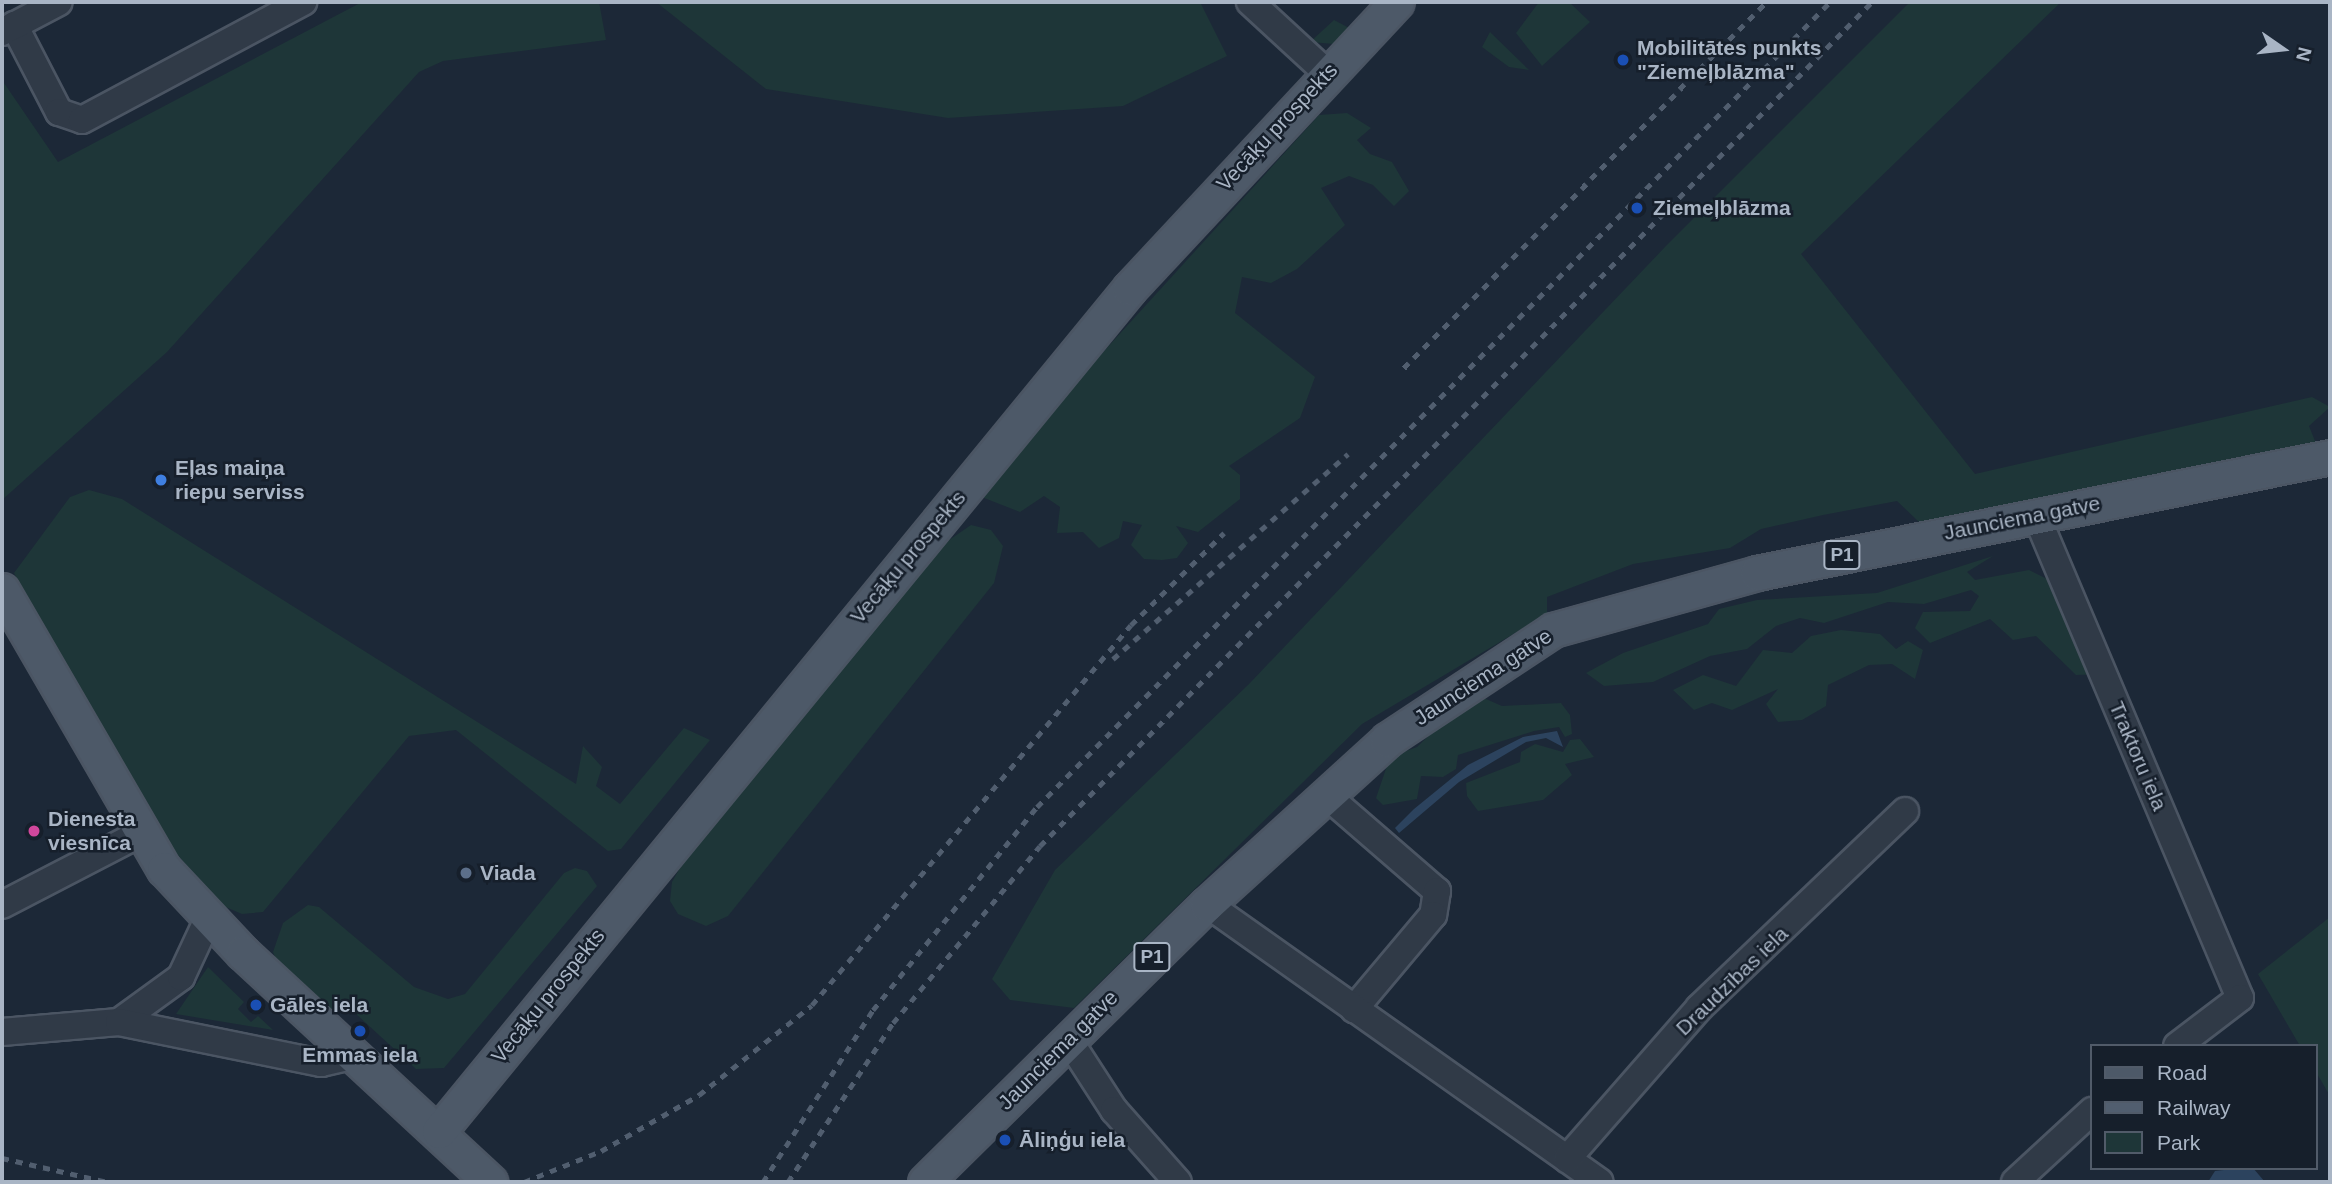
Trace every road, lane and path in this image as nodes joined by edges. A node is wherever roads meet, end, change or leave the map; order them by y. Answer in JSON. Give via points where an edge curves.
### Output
{"nodes":[{"id":1,"x":59,"y":2,"type":"edge"},
{"id":2,"x":303,"y":2,"type":"edge"},
{"id":3,"x":1251,"y":2,"type":"edge"},
{"id":4,"x":1397,"y":2,"type":"edge"},
{"id":5,"x":8,"y":29,"type":"edge"},
{"id":6,"x":1327,"y":73,"type":"junction"},
{"id":7,"x":2330,"y":457,"type":"edge"},
{"id":8,"x":2036,"y":515,"type":"junction"},
{"id":9,"x":2,"y":590,"type":"edge"},
{"id":10,"x":1326,"y":795,"type":"junction"},
{"id":11,"x":1905,"y":810,"type":"dead end"},
{"id":12,"x":141,"y":833,"type":"junction"},
{"id":13,"x":1207,"y":904,"type":"junction"},
{"id":14,"x":2,"y":905,"type":"edge"},
{"id":15,"x":208,"y":919,"type":"junction"},
{"id":16,"x":1354,"y":1009,"type":"junction"},
{"id":17,"x":119,"y":1022,"type":"junction"},
{"id":18,"x":2,"y":1032,"type":"edge"},
{"id":19,"x":1068,"y":1039,"type":"junction"},
{"id":20,"x":2180,"y":1044,"type":"edge"},
{"id":21,"x":351,"y":1056,"type":"junction"},
{"id":22,"x":2090,"y":1113,"type":"edge"},
{"id":23,"x":439,"y":1131,"type":"junction"},
{"id":24,"x":1567,"y":1159,"type":"junction"},
{"id":25,"x":490,"y":1182,"type":"edge"},
{"id":26,"x":925,"y":1182,"type":"edge"},
{"id":27,"x":1178,"y":1182,"type":"edge"},
{"id":28,"x":1599,"y":1182,"type":"edge"},
{"id":29,"x":2015,"y":1182,"type":"edge"}],
"edges":[{"from":1,"to":5,"type":"street"},
{"from":2,"to":5,"type":"street","via":[[82,120],[59,112]]},
{"from":3,"to":6,"type":"street"},
{"from":4,"to":6,"type":"main road","name":"Vecāķu prospekts"},
{"from":6,"to":23,"type":"main road","name":"Vecāķu prospekts","via":[[1130,288]]},
{"from":7,"to":8,"type":"main road","name":"Jaunciema gatve","number":"P1"},
{"from":8,"to":10,"type":"main road","name":"Jaunciema gatve","number":"P1","via":[[1757,573],[1553,630],[1387,740]]},
{"from":8,"to":20,"type":"street","name":"Traktoru iela","via":[[2240,998]]},
{"from":9,"to":12,"type":"main road"},
{"from":10,"to":13,"type":"main road","name":"Jaunciema gatve","number":"P1"},
{"from":10,"to":16,"type":"street","via":[[1437,891],[1433,915]]},
{"from":11,"to":24,"type":"street","name":"Draudzības iela","via":[[1699,1008]]},
{"from":12,"to":14,"type":"street"},
{"from":12,"to":15,"type":"main road"},
{"from":13,"to":16,"type":"street"},
{"from":13,"to":19,"type":"main road","name":"Jaunciema gatve","number":"P1"},
{"from":15,"to":17,"type":"street","via":[[181,977]]},
{"from":15,"to":21,"type":"main road"},
{"from":16,"to":24,"type":"street"},
{"from":17,"to":18,"type":"street"},
{"from":17,"to":21,"type":"street","via":[[321,1063]]},
{"from":19,"to":26,"type":"main road","name":"Jaunciema gatve","number":"P1"},
{"from":19,"to":27,"type":"street","via":[[1115,1110]]},
{"from":21,"to":23,"type":"main road"},
{"from":22,"to":29,"type":"street"},
{"from":23,"to":25,"type":"main road"},
{"from":24,"to":28,"type":"street"}]}
